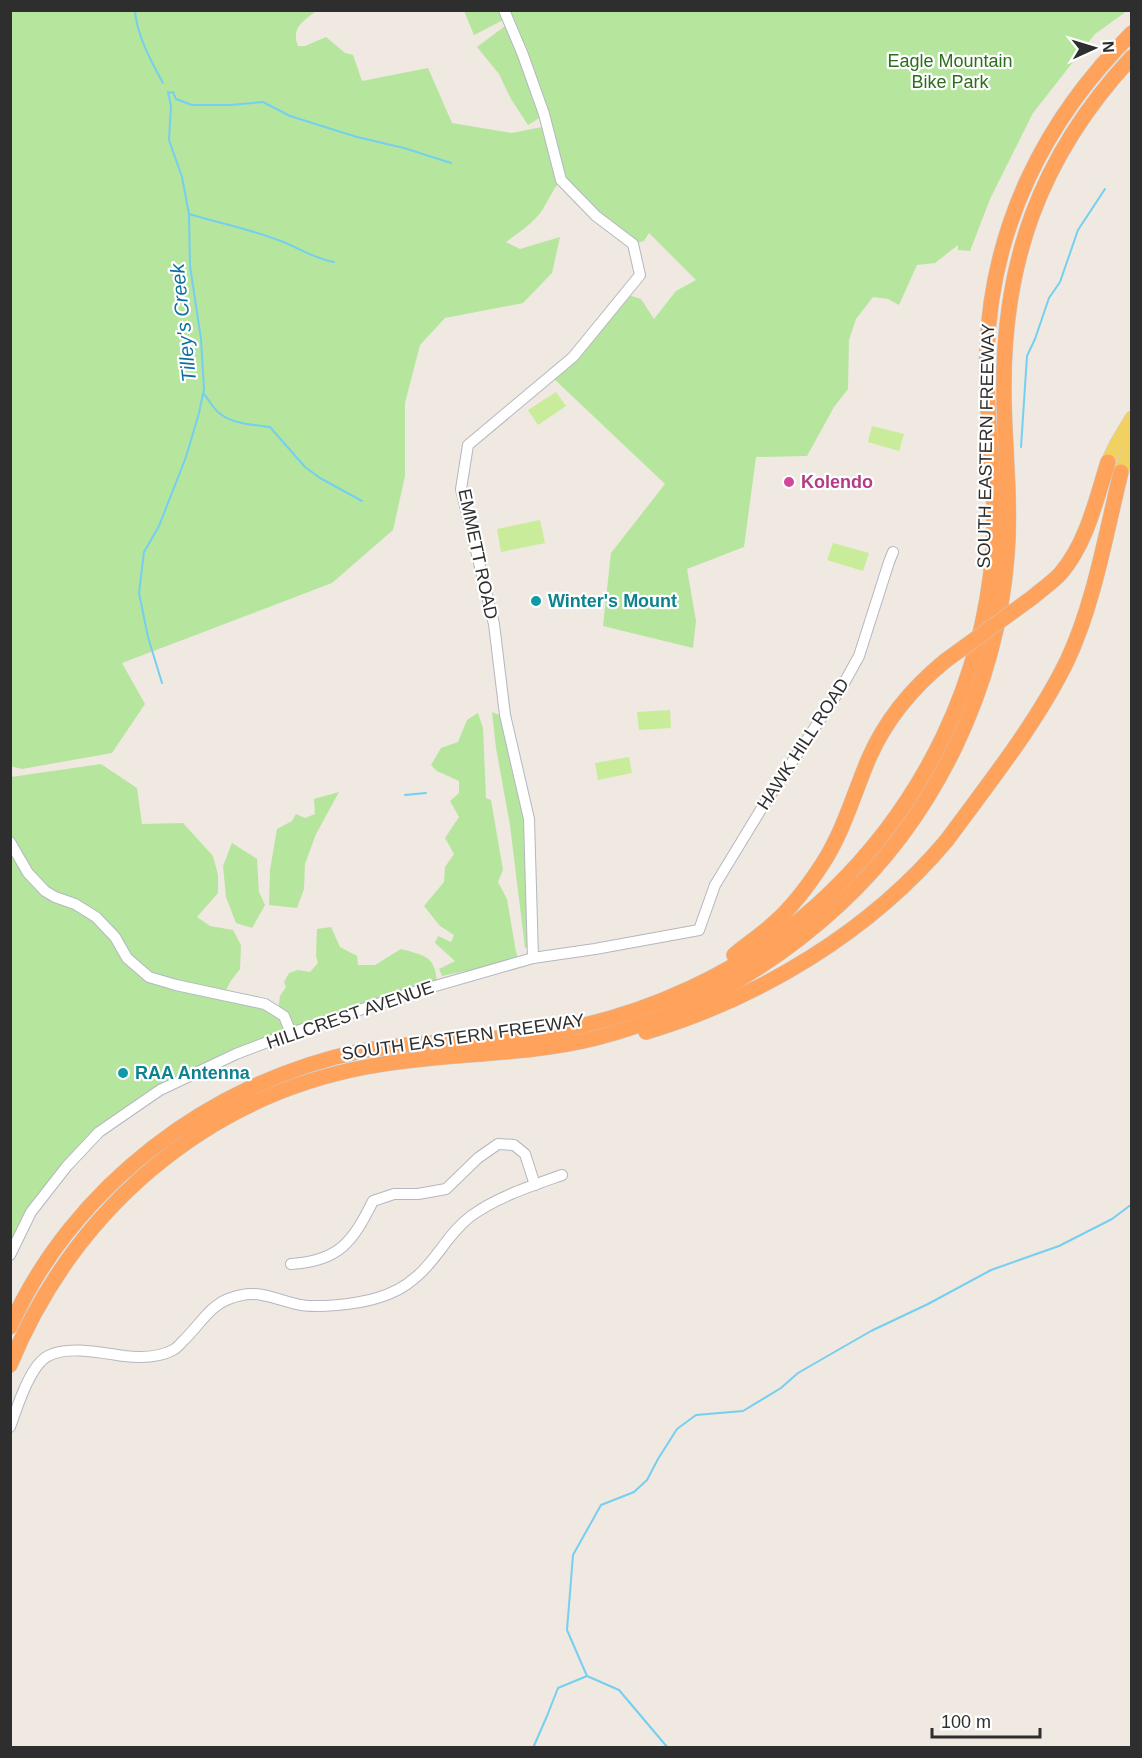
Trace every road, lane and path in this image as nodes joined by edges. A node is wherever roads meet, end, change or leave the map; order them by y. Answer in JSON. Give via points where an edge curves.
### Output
{"nodes":[{"id":1,"x":504,"y":10,"type":"edge"},
{"id":2,"x":1131,"y":33,"type":"edge"},
{"id":3,"x":1131,"y":57,"type":"edge"},
{"id":4,"x":1131,"y":418,"type":"edge"},
{"id":5,"x":1131,"y":443,"type":"edge"},
{"id":6,"x":1108,"y":462,"type":"joint"},
{"id":7,"x":1120,"y":472,"type":"joint"},
{"id":8,"x":893,"y":552,"type":"dead end"},
{"id":9,"x":10,"y":842,"type":"edge"},
{"id":10,"x":699,"y":930,"type":"joint"},
{"id":11,"x":533,"y":957,"type":"junction"},
{"id":12,"x":632,"y":1012,"type":"junction"},
{"id":13,"x":291,"y":1033,"type":"junction"},
{"id":14,"x":403,"y":1061,"type":"junction"},
{"id":15,"x":562,"y":1175,"type":"dead end"},
{"id":16,"x":535,"y":1185,"type":"junction"},
{"id":17,"x":10,"y":1255,"type":"edge"},
{"id":18,"x":291,"y":1264,"type":"dead end"},
{"id":19,"x":10,"y":1327,"type":"edge"},
{"id":20,"x":10,"y":1365,"type":"edge"},
{"id":21,"x":10,"y":1427,"type":"edge"}],
"edges":[{"from":1,"to":11,"type":"street","name":"EMMETT ROAD","via":[[544,114],[561,180],[596,216],[633,244],[640,275],[573,357],[468,445],[461,489],[494,624],[505,715],[529,819]]},
{"from":2,"to":12,"type":"highway","name":"SOUTH EASTERN FREEWAY","via":[[1091,77],[1052,132],[1018,201],[1003,248],[987,351],[995,519],[989,585],[970,670],[942,741],[898,814],[829,894],[737,964]]},
{"from":3,"to":14,"type":"highway","name":"SOUTH EASTERN FREEWAY","via":[[1065,144],[1031,214],[1005,327],[1009,519],[995,634],[958,741],[941,775],[898,839],[866,878],[798,940],[703,999],[633,1027],[557,1046]]},
{"from":4,"to":6,"type":"main road"},
{"from":5,"to":7,"type":"main road"},
{"from":6,"to":12,"type":"highway","bridge":true,"via":[[1083,537],[1060,573],[945,661],[897,709],[870,757],[843,828],[810,883],[775,922],[732,957]]},
{"from":7,"to":14,"type":"highway","via":[[1095,580],[1077,636],[1052,689],[948,840],[894,896],[783,973],[666,1026],[549,1055]]},
{"from":8,"to":10,"type":"street","name":"HAWK HILL ROAD","via":[[859,656],[715,885]]},
{"from":9,"to":13,"type":"street","via":[[28,873],[45,891],[96,917],[115,937],[127,958],[149,977],[265,1004],[284,1016]]},
{"from":10,"to":11,"type":"street","name":"HILLCREST AVENUE"},
{"from":11,"to":13,"type":"street","name":"HILLCREST AVENUE"},
{"from":12,"to":19,"type":"highway","name":"SOUTH EASTERN FREEWAY","via":[[551,1032],[362,1051],[290,1072],[218,1105],[154,1147],[97,1198],[63,1239]]},
{"from":13,"to":17,"type":"street","name":"HILLCREST AVENUE","via":[[160,1090],[99,1132],[31,1212]]},
{"from":14,"to":20,"type":"highway","name":"SOUTH EASTERN FREEWAY","via":[[326,1077],[254,1103],[154,1166],[125,1192],[73,1251],[33,1316]]},
{"from":15,"to":16,"type":"street"},
{"from":16,"to":18,"type":"street","via":[[525,1154],[514,1145],[498,1144],[446,1189],[394,1194],[373,1201],[347,1245],[323,1258]]},
{"from":16,"to":21,"type":"street","via":[[472,1215],[418,1276],[375,1299],[326,1306],[298,1305],[244,1294],[209,1310],[174,1350],[153,1357],[69,1351],[47,1356],[34,1371]]}]}
